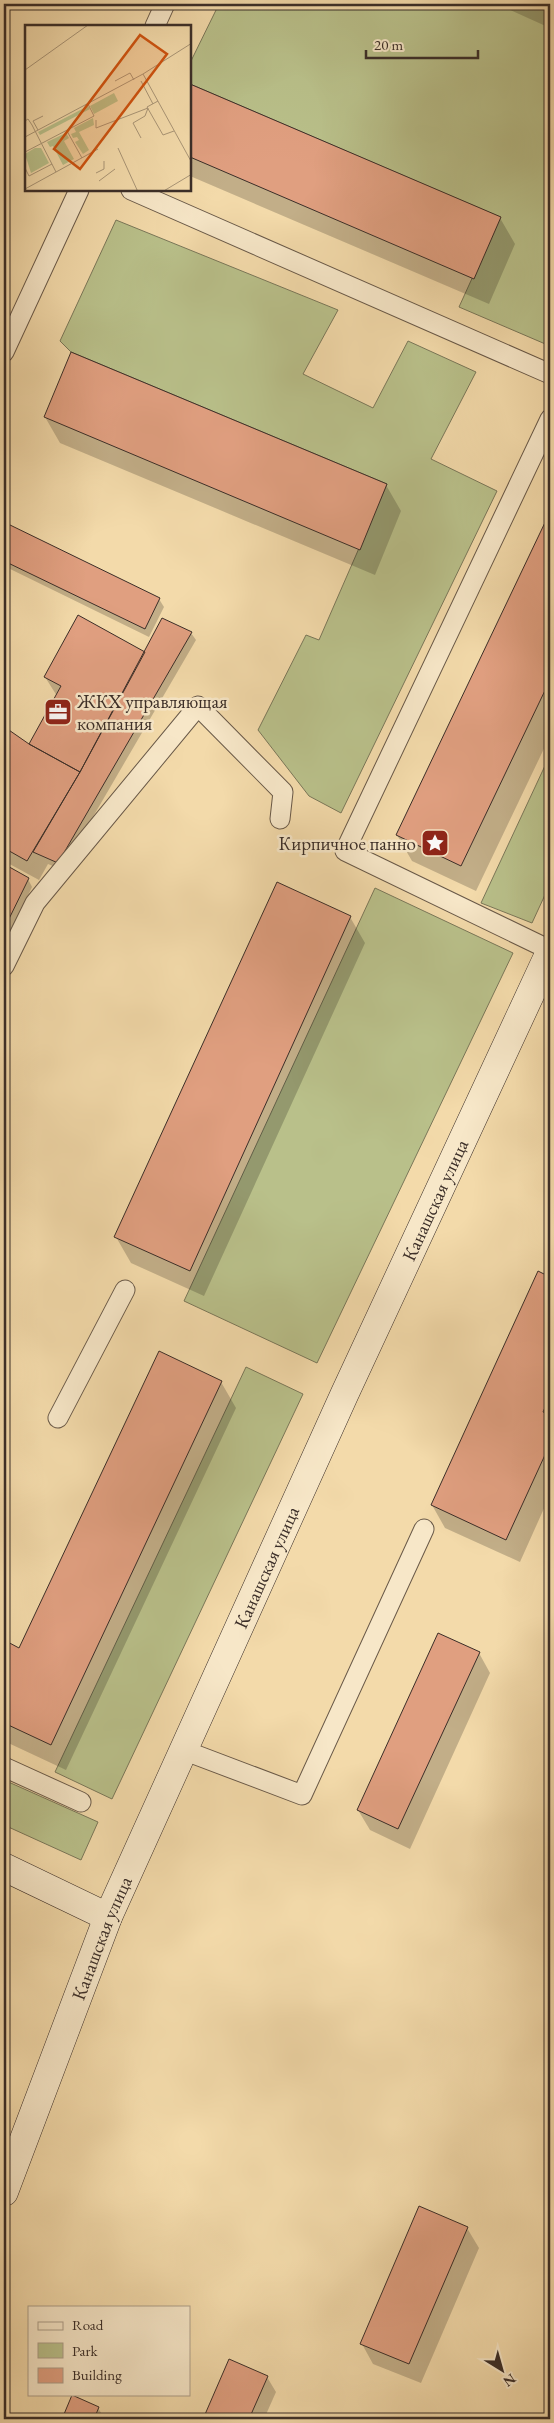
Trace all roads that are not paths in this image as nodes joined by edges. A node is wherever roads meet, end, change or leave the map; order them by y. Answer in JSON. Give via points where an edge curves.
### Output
{"nodes":[{"id":1,"x":165,"y":4,"type":"edge"},
{"id":2,"x":155,"y":25,"type":"edge"},
{"id":3,"x":79,"y":191,"type":"edge"},
{"id":4,"x":134,"y":191,"type":"edge"},
{"id":5,"x":4,"y":352,"type":"edge"},
{"id":6,"x":550,"y":374,"type":"edge"},
{"id":7,"x":550,"y":419,"type":"edge"},
{"id":8,"x":280,"y":819,"type":"dead end"},
{"id":9,"x":550,"y":951,"type":"edge"},
{"id":10,"x":4,"y":966,"type":"edge"},
{"id":11,"x":125,"y":1290,"type":"dead end"},
{"id":12,"x":58,"y":1418,"type":"dead end"},
{"id":13,"x":424,"y":1529,"type":"dead end"},
{"id":14,"x":183,"y":1750,"type":"junction"},
{"id":15,"x":4,"y":1767,"type":"edge"},
{"id":16,"x":81,"y":1802,"type":"dead end"},
{"id":17,"x":4,"y":1867,"type":"edge"},
{"id":18,"x":108,"y":1917,"type":"junction"},
{"id":19,"x":4,"y":2192,"type":"edge"}],
"edges":[{"from":1,"to":2,"type":"lane"},
{"from":3,"to":5,"type":"lane"},
{"from":4,"to":6,"type":"lane"},
{"from":7,"to":9,"type":"lane","via":[[345,851]]},
{"from":8,"to":10,"type":"lane","via":[[282,792],[198,706],[35,903]]},
{"from":9,"to":14,"type":"street","name":"Канашская улица"},
{"from":11,"to":12,"type":"lane"},
{"from":13,"to":14,"type":"lane","via":[[302,1795]]},
{"from":14,"to":18,"type":"street","name":"Канашская улица"},
{"from":15,"to":16,"type":"lane"},
{"from":17,"to":18,"type":"street"},
{"from":18,"to":19,"type":"street","name":"Канашская улица"}]}
